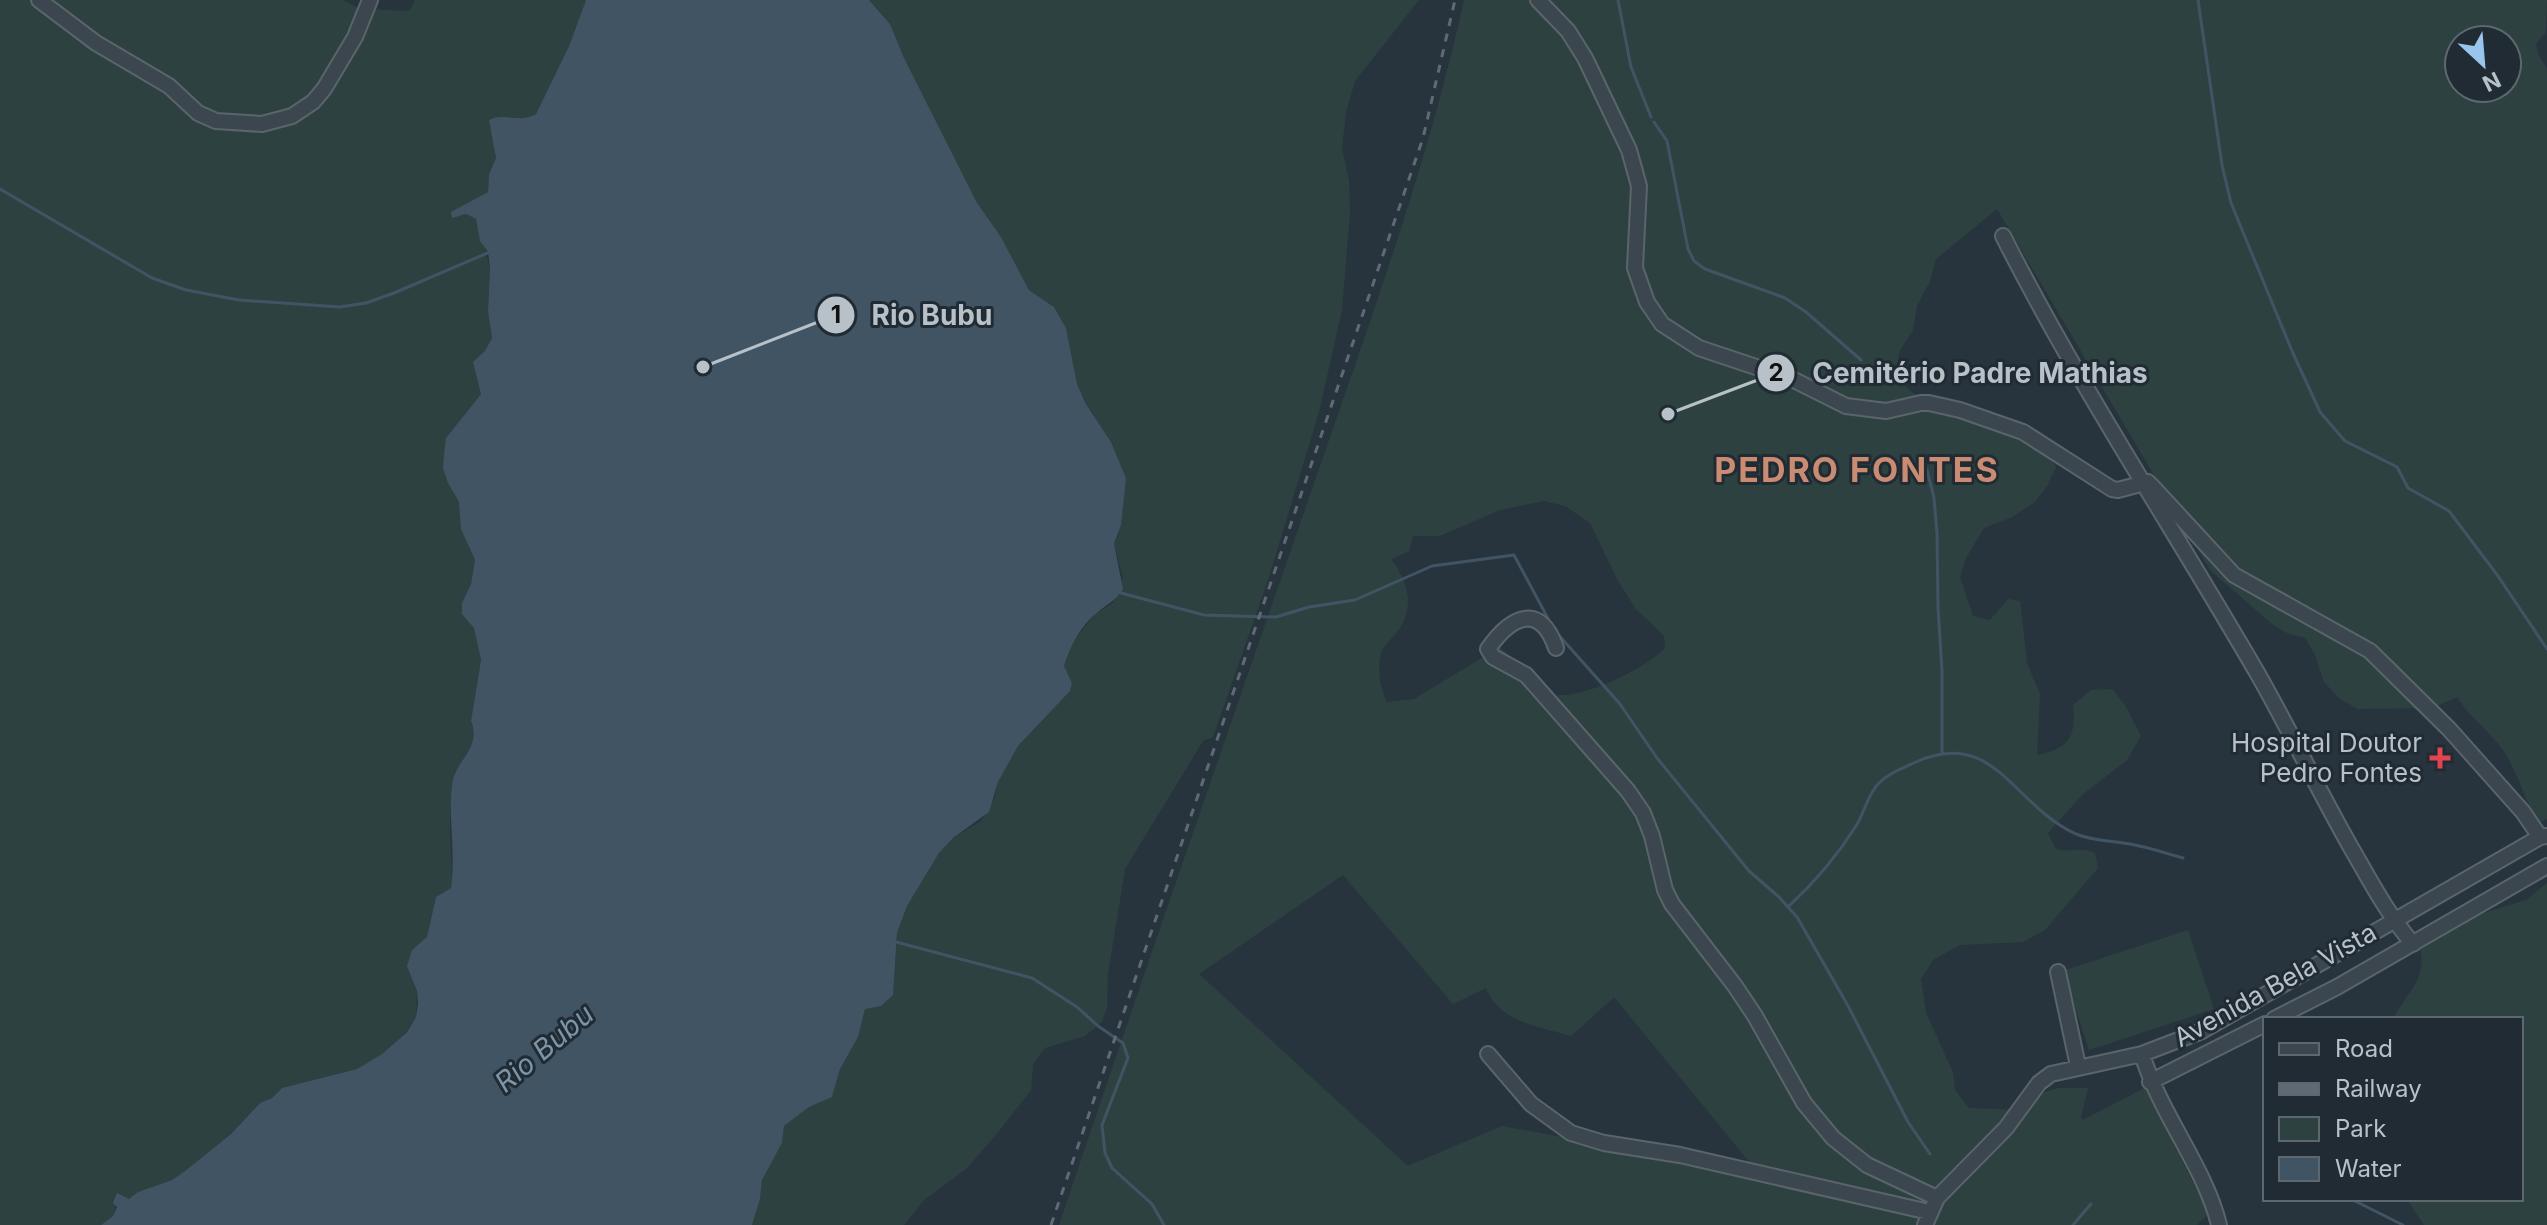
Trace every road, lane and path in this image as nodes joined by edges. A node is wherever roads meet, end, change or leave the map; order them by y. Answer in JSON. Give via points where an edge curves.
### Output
{"nodes":[{"id":1,"x":39,"y":0,"type":"edge"},
{"id":2,"x":370,"y":0,"type":"edge"},
{"id":3,"x":1538,"y":0,"type":"edge"},
{"id":4,"x":2003,"y":236,"type":"dead end"},
{"id":5,"x":2145,"y":483,"type":"junction"},
{"id":6,"x":1556,"y":648,"type":"dead end"},
{"id":7,"x":2544,"y":837,"type":"edge"},
{"id":8,"x":2547,"y":866,"type":"edge"},
{"id":9,"x":2393,"y":920,"type":"junction"},
{"id":10,"x":2413,"y":944,"type":"junction"},
{"id":11,"x":2058,"y":972,"type":"dead end"},
{"id":12,"x":2278,"y":1017,"type":"edge"},
{"id":13,"x":2263,"y":1025,"type":"edge"},
{"id":14,"x":1488,"y":1054,"type":"dead end"},
{"id":15,"x":2142,"y":1054,"type":"junction"},
{"id":16,"x":2078,"y":1066,"type":"junction"},
{"id":17,"x":2150,"y":1082,"type":"junction"},
{"id":18,"x":1937,"y":1198,"type":"junction"},
{"id":19,"x":1927,"y":1218,"type":"edge"},
{"id":20,"x":2219,"y":1225,"type":"edge"}],
"edges":[{"from":1,"to":2,"type":"street","via":[[210,120],[262,124],[292,116],[313,102],[355,37]]},
{"from":3,"to":5,"type":"street","via":[[1585,58],[1629,150],[1639,186],[1635,268],[1662,324],[1699,348],[1792,379],[1846,406],[1886,411],[1921,403],[1960,410],[2023,432],[2112,489]]},
{"from":4,"to":5,"type":"street","via":[[2036,302]]},
{"from":5,"to":7,"type":"street","via":[[2234,575],[2370,651],[2449,729]]},
{"from":5,"to":9,"type":"street"},
{"from":6,"to":18,"type":"street","via":[[1547,627],[1532,618],[1507,628],[1488,649],[1526,675],[1628,791],[1652,836],[1672,904],[1755,1016],[1804,1103],[1857,1159]]},
{"from":7,"to":9,"type":"street","name":"Avenida Bela Vista"},
{"from":8,"to":10,"type":"street","name":"Avenida Bela Vista"},
{"from":9,"to":10,"type":"street"},
{"from":9,"to":15,"type":"street","name":"Avenida Bela Vista","via":[[2222,1021]]},
{"from":10,"to":12,"type":"street","name":"Avenida Bela Vista"},
{"from":11,"to":16,"type":"street"},
{"from":13,"to":17,"type":"street","name":"Avenida Bela Vista"},
{"from":14,"to":19,"type":"street","via":[[1531,1104],[1571,1133]]},
{"from":15,"to":16,"type":"street","name":"Avenida Bela Vista"},
{"from":15,"to":17,"type":"street"},
{"from":16,"to":18,"type":"street","name":"Avenida Bela Vista","via":[[2045,1078],[2006,1128]]},
{"from":17,"to":20,"type":"street"},
{"from":18,"to":19,"type":"street","name":"Avenida Bela Vista"}]}
